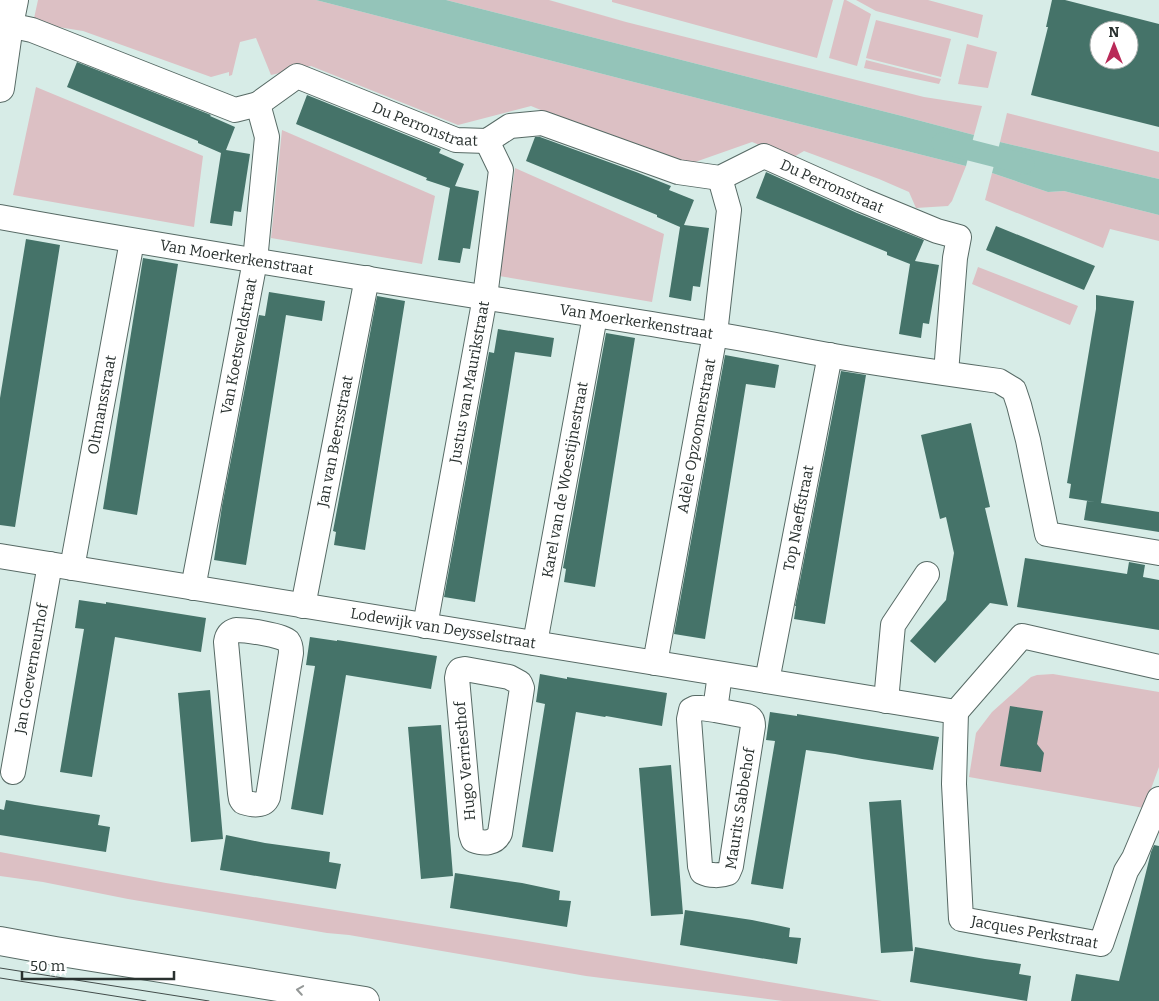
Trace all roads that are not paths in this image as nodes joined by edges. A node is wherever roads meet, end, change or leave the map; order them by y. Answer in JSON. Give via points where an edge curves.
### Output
{"nodes":[{"id":1,"x":11,"y":12,"type":"edge"},
{"id":2,"x":0,"y":81,"type":"edge"},
{"id":3,"x":258,"y":104,"type":"junction"},
{"id":4,"x":487,"y":140,"type":"junction"},
{"id":5,"x":720,"y":178,"type":"junction"},
{"id":6,"x":0,"y":217,"type":"edge"},
{"id":7,"x":132,"y":241,"type":"junction"},
{"id":8,"x":255,"y":261,"type":"junction"},
{"id":9,"x":367,"y":278,"type":"junction"},
{"id":10,"x":485,"y":297,"type":"junction"},
{"id":11,"x":594,"y":316,"type":"junction"},
{"id":12,"x":715,"y":334,"type":"junction"},
{"id":13,"x":830,"y":355,"type":"junction"},
{"id":14,"x":946,"y":373,"type":"junction"},
{"id":15,"x":1159,"y":553,"type":"edge"},
{"id":16,"x":0,"y":556,"type":"edge"},
{"id":17,"x":61,"y":566,"type":"junction"},
{"id":18,"x":927,"y":574,"type":"dead end"},
{"id":19,"x":193,"y":588,"type":"junction"},
{"id":20,"x":257,"y":598,"type":"junction"},
{"id":21,"x":304,"y":606,"type":"junction"},
{"id":22,"x":425,"y":626,"type":"junction"},
{"id":23,"x":253,"y":632,"type":"junction"},
{"id":24,"x":491,"y":636,"type":"junction"},
{"id":25,"x":535,"y":643,"type":"junction"},
{"id":26,"x":655,"y":663,"type":"junction"},
{"id":27,"x":1159,"y":666,"type":"edge"},
{"id":28,"x":486,"y":673,"type":"junction"},
{"id":29,"x":720,"y":674,"type":"junction"},
{"id":30,"x":767,"y":682,"type":"junction"},
{"id":31,"x":886,"y":701,"type":"junction"},
{"id":32,"x":715,"y":710,"type":"junction"},
{"id":33,"x":956,"y":712,"type":"junction"},
{"id":34,"x":14,"y":772,"type":"dead end"},
{"id":35,"x":1159,"y":799,"type":"edge"},
{"id":36,"x":0,"y":940,"type":"edge"},
{"id":37,"x":365,"y":1001,"type":"edge"}],
"edges":[{"from":1,"to":2,"type":"street"},
{"from":1,"to":3,"type":"street","name":"Du Perronstraat","via":[[32,30],[235,110]]},
{"from":3,"to":4,"type":"street","name":"Du Perronstraat","via":[[297,76],[456,140]]},
{"from":3,"to":8,"type":"street","name":"Van Koetsveldstraat","via":[[267,137]]},
{"from":4,"to":5,"type":"street","name":"Du Perronstraat","via":[[510,126],[542,123],[678,172]]},
{"from":4,"to":10,"type":"street","name":"Justus van Maurikstraat","via":[[501,170]]},
{"from":5,"to":12,"type":"street","name":"Adèle Opzoomerstraat","via":[[729,210]]},
{"from":5,"to":14,"type":"street","name":"Du Perronstraat","via":[[764,156],[937,232],[959,236]]},
{"from":6,"to":7,"type":"street","name":"Van Moerkerkenstraat"},
{"from":7,"to":8,"type":"street","name":"Van Moerkerkenstraat"},
{"from":7,"to":17,"type":"street","name":"Oltmansstraat"},
{"from":8,"to":9,"type":"street","name":"Van Moerkerkenstraat"},
{"from":8,"to":19,"type":"street","name":"Van Koetsveldstraat"},
{"from":9,"to":10,"type":"street","name":"Van Moerkerkenstraat"},
{"from":9,"to":21,"type":"street","name":"Jan van Beersstraat"},
{"from":10,"to":11,"type":"street","name":"Van Moerkerkenstraat"},
{"from":10,"to":22,"type":"street","name":"Justus van Maurikstraat"},
{"from":11,"to":12,"type":"street","name":"Van Moerkerkenstraat"},
{"from":11,"to":25,"type":"street","name":"Karel van de Woestijnestraat"},
{"from":12,"to":13,"type":"street","name":"Van Moerkerkenstraat"},
{"from":12,"to":26,"type":"street","name":"Adèle Opzoomerstraat"},
{"from":13,"to":14,"type":"street","name":"Van Moerkerkenstraat"},
{"from":13,"to":30,"type":"street","name":"Top Naeffstraat"},
{"from":14,"to":15,"type":"street","name":"Van Moerkerkenstraat","via":[[999,381],[1014,390],[1047,534]]},
{"from":16,"to":17,"type":"street","name":"Lodewijk van Deysselstraat"},
{"from":17,"to":19,"type":"street","name":"Lodewijk van Deysselstraat"},
{"from":17,"to":34,"type":"street","name":"Jan Goeverneurhof"},
{"from":18,"to":31,"type":"street","via":[[893,625]]},
{"from":19,"to":20,"type":"street","name":"Lodewijk van Deysselstraat"},
{"from":20,"to":21,"type":"street","name":"Lodewijk van Deysselstraat"},
{"from":20,"to":23,"type":"street"},
{"from":21,"to":22,"type":"street","name":"Lodewijk van Deysselstraat"},
{"from":22,"to":24,"type":"street","name":"Lodewijk van Deysselstraat"},
{"from":23,"to":23,"type":"street","via":[[232,631],[226,642],[240,799],[254,805],[264,803],[268,797],[291,653],[287,640],[280,636]]},
{"from":24,"to":25,"type":"street","name":"Lodewijk van Deysselstraat"},
{"from":24,"to":28,"type":"street"},
{"from":25,"to":26,"type":"street","name":"Lodewijk van Deysselstraat"},
{"from":26,"to":29,"type":"street","name":"Lodewijk van Deysselstraat"},
{"from":27,"to":33,"type":"street","via":[[1022,636]]},
{"from":28,"to":28,"type":"street","name":"Hugo Verriesthof","via":[[516,679],[522,688],[500,833],[497,839],[486,843],[474,840],[471,834],[457,678],[460,670],[465,669]]},
{"from":29,"to":30,"type":"street","name":"Lodewijk van Deysselstraat"},
{"from":29,"to":32,"type":"street"},
{"from":30,"to":31,"type":"street","name":"Lodewijk van Deysselstraat"},
{"from":31,"to":33,"type":"street","name":"Lodewijk van Deysselstraat"},
{"from":32,"to":32,"type":"street","name":"Maurits Sabbehof","via":[[695,708],[691,710],[689,719],[700,866],[707,875],[723,875],[731,866],[753,726],[753,721],[747,716]]},
{"from":33,"to":35,"type":"street","name":"Jacques Perkstraat","via":[[954,784],[961,919],[1101,944],[1126,871]]},
{"from":37,"to":36,"type":"street","one_way":true}]}
